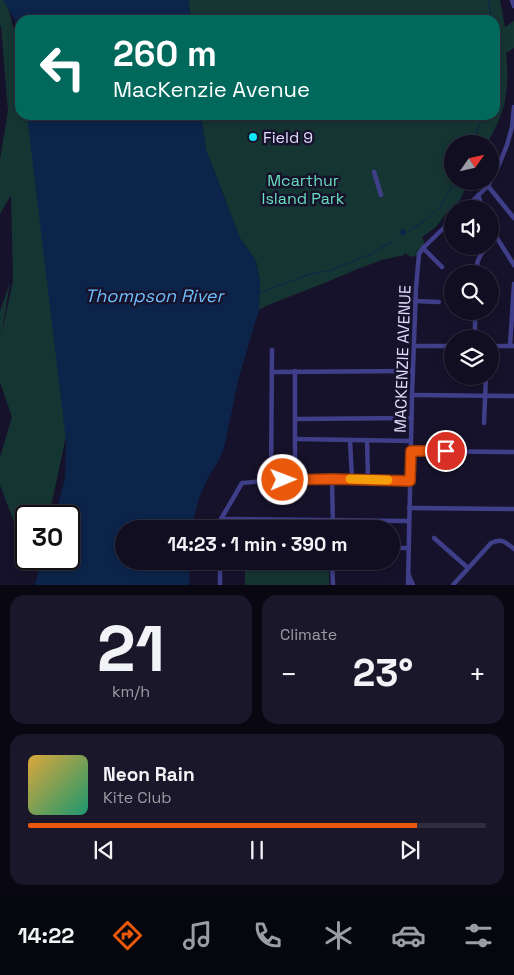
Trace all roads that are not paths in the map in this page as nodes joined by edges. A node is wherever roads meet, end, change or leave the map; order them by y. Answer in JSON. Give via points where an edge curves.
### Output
{"nodes":[{"id":1,"x":512,"y":0,"type":"edge"},
{"id":2,"x":514,"y":6,"type":"edge"},
{"id":3,"x":514,"y":107,"type":"edge"},
{"id":4,"x":499,"y":163,"type":"edge"},
{"id":5,"x":374,"y":172,"type":"dead end"},
{"id":6,"x":484,"y":190,"type":"edge"},
{"id":7,"x":491,"y":190,"type":"edge"},
{"id":8,"x":381,"y":195,"type":"dead end"},
{"id":9,"x":478,"y":195,"type":"junction"},
{"id":10,"x":473,"y":200,"type":"edge"},
{"id":11,"x":480,"y":200,"type":"edge"},
{"id":12,"x":514,"y":218,"type":"edge"},
{"id":13,"x":444,"y":228,"type":"edge"},
{"id":14,"x":499,"y":242,"type":"edge"},
{"id":15,"x":423,"y":248,"type":"junction"},
{"id":16,"x":514,"y":265,"type":"edge"},
{"id":17,"x":442,"y":267,"type":"dead end"},
{"id":18,"x":514,"y":284,"type":"edge"},
{"id":19,"x":415,"y":301,"type":"junction"},
{"id":20,"x":439,"y":302,"type":"dead end"},
{"id":21,"x":414,"y":346,"type":"junction"},
{"id":22,"x":444,"y":346,"type":"edge"},
{"id":23,"x":499,"y":346,"type":"edge"},
{"id":24,"x":512,"y":346,"type":"edge"},
{"id":25,"x":272,"y":350,"type":"dead end"},
{"id":26,"x":295,"y":371,"type":"junction"},
{"id":27,"x":413,"y":371,"type":"junction"},
{"id":28,"x":272,"y":372,"type":"junction"},
{"id":29,"x":486,"y":385,"type":"edge"},
{"id":30,"x":412,"y":395,"type":"junction"},
{"id":31,"x":485,"y":396,"type":"junction"},
{"id":32,"x":514,"y":396,"type":"edge"},
{"id":33,"x":412,"y":418,"type":"junction"},
{"id":34,"x":296,"y":419,"type":"junction"},
{"id":35,"x":484,"y":423,"type":"dead end"},
{"id":36,"x":296,"y":439,"type":"junction"},
{"id":37,"x":350,"y":440,"type":"junction"},
{"id":38,"x":367,"y":440,"type":"junction"},
{"id":39,"x":411,"y":441,"type":"junction"},
{"id":40,"x":411,"y":451,"type":"junction"},
{"id":41,"x":514,"y":452,"type":"edge"},
{"id":42,"x":332,"y":479,"type":"junction"},
{"id":43,"x":352,"y":479,"type":"junction"},
{"id":44,"x":271,"y":480,"type":"junction"},
{"id":45,"x":295,"y":480,"type":"junction"},
{"id":46,"x":368,"y":480,"type":"junction"},
{"id":47,"x":410,"y":481,"type":"junction"},
{"id":48,"x":409,"y":508,"type":"junction"},
{"id":49,"x":514,"y":509,"type":"edge"},
{"id":50,"x":221,"y":520,"type":"edge"},
{"id":51,"x":333,"y":520,"type":"edge"},
{"id":52,"x":400,"y":521,"type":"edge"},
{"id":53,"x":409,"y":521,"type":"junction"},
{"id":54,"x":434,"y":538,"type":"dead end"},
{"id":55,"x":400,"y":548,"type":"edge"},
{"id":56,"x":408,"y":548,"type":"junction"},
{"id":57,"x":514,"y":549,"type":"edge"},
{"id":58,"x":468,"y":568,"type":"junction"},
{"id":59,"x":220,"y":570,"type":"edge"},
{"id":60,"x":332,"y":570,"type":"edge"},
{"id":61,"x":408,"y":570,"type":"junction"},
{"id":62,"x":220,"y":585,"type":"edge"},
{"id":63,"x":333,"y":585,"type":"edge"},
{"id":64,"x":408,"y":585,"type":"edge"},
{"id":65,"x":413,"y":585,"type":"edge"},
{"id":66,"x":453,"y":585,"type":"edge"}],
"edges":[{"from":1,"to":2,"type":"street"},
{"from":3,"to":4,"type":"street","via":[[507,146]]},
{"from":5,"to":8,"type":"street"},
{"from":6,"to":9,"type":"street"},
{"from":7,"to":12,"type":"street"},
{"from":9,"to":10,"type":"street"},
{"from":9,"to":11,"type":"street"},
{"from":13,"to":15,"type":"street"},
{"from":14,"to":16,"type":"street"},
{"from":15,"to":17,"type":"street"},
{"from":15,"to":19,"type":"street","name":"MACKENZIE AVENUE","via":[[419,254]]},
{"from":18,"to":24,"type":"street"},
{"from":19,"to":20,"type":"street"},
{"from":19,"to":21,"type":"street","name":"MACKENZIE AVENUE"},
{"from":21,"to":22,"type":"street"},
{"from":21,"to":27,"type":"street","name":"MACKENZIE AVENUE"},
{"from":23,"to":24,"type":"street"},
{"from":25,"to":28,"type":"street"},
{"from":26,"to":27,"type":"street"},
{"from":26,"to":28,"type":"street"},
{"from":26,"to":34,"type":"street"},
{"from":27,"to":30,"type":"street","name":"MACKENZIE AVENUE"},
{"from":28,"to":44,"type":"street"},
{"from":29,"to":31,"type":"street"},
{"from":30,"to":31,"type":"street"},
{"from":30,"to":33,"type":"street","name":"MACKENZIE AVENUE"},
{"from":31,"to":32,"type":"street"},
{"from":31,"to":35,"type":"street"},
{"from":33,"to":34,"type":"street"},
{"from":33,"to":39,"type":"street","name":"MACKENZIE AVENUE"},
{"from":34,"to":36,"type":"street"},
{"from":36,"to":37,"type":"street"},
{"from":36,"to":45,"type":"street"},
{"from":37,"to":38,"type":"street"},
{"from":37,"to":43,"type":"street"},
{"from":38,"to":39,"type":"street"},
{"from":38,"to":46,"type":"street"},
{"from":39,"to":40,"type":"street","name":"MACKENZIE AVENUE"},
{"from":40,"to":41,"type":"street"},
{"from":40,"to":47,"type":"street","name":"MACKENZIE AVENUE"},
{"from":42,"to":43,"type":"street"},
{"from":42,"to":45,"type":"street"},
{"from":42,"to":51,"type":"street"},
{"from":43,"to":46,"type":"street"},
{"from":44,"to":45,"type":"street"},
{"from":44,"to":50,"type":"street","via":[[242,483]]},
{"from":46,"to":47,"type":"street"},
{"from":47,"to":48,"type":"street","name":"MACKENZIE AVENUE"},
{"from":48,"to":49,"type":"street"},
{"from":48,"to":53,"type":"street","name":"MACKENZIE AVENUE"},
{"from":52,"to":53,"type":"street"},
{"from":53,"to":56,"type":"street","name":"MACKENZIE AVENUE"},
{"from":54,"to":58,"type":"street"},
{"from":55,"to":56,"type":"street"},
{"from":56,"to":61,"type":"street","name":"MACKENZIE AVENUE"},
{"from":57,"to":58,"type":"street","via":[[505,541],[498,540],[491,543]]},
{"from":58,"to":66,"type":"street"},
{"from":59,"to":62,"type":"street"},
{"from":60,"to":63,"type":"street"},
{"from":61,"to":64,"type":"street","name":"MACKENZIE AVENUE"},
{"from":61,"to":65,"type":"street"}]}
